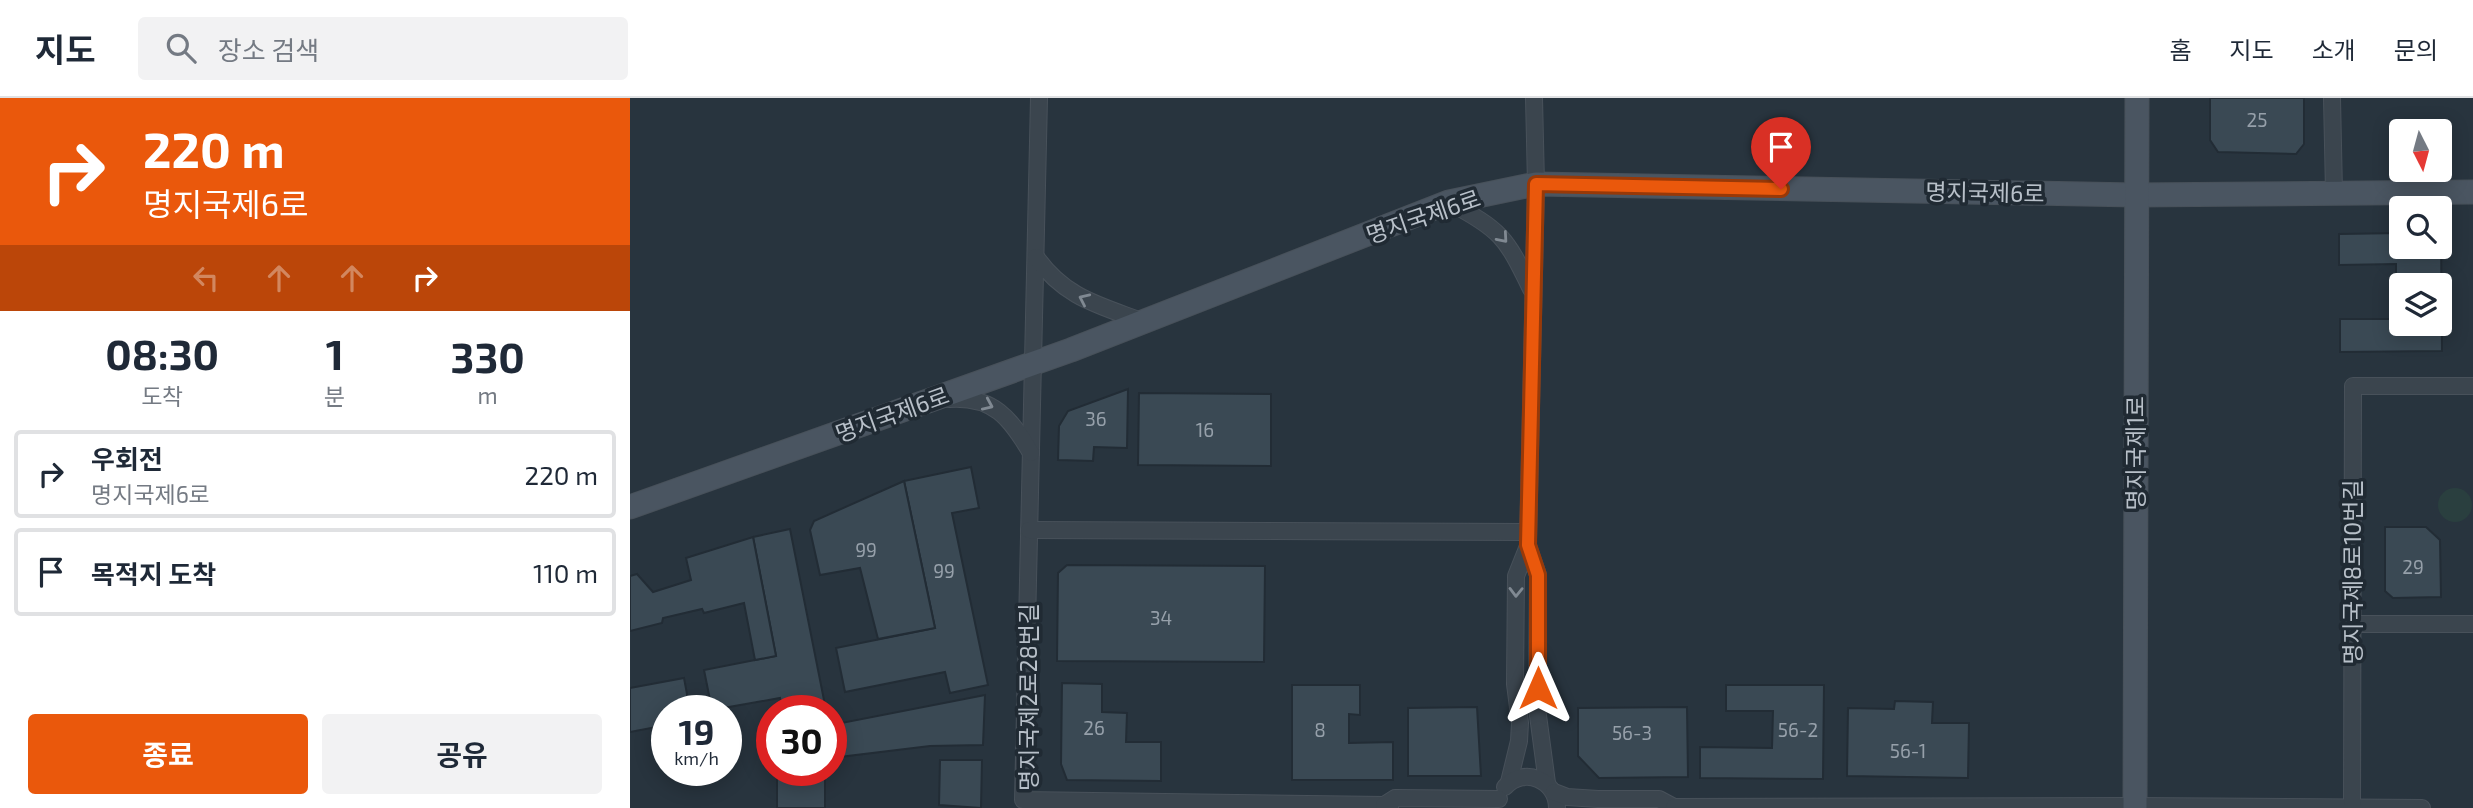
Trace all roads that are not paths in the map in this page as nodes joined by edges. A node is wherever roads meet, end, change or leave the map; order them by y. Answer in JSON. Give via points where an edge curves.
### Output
{"nodes":[{"id":1,"x":1039,"y":98,"type":"edge"},
{"id":2,"x":1534,"y":98,"type":"edge"},
{"id":3,"x":2137,"y":98,"type":"edge"},
{"id":4,"x":2332,"y":98,"type":"edge"},
{"id":5,"x":1536,"y":184,"type":"junction"},
{"id":6,"x":2334,"y":192,"type":"junction"},
{"id":7,"x":2473,"y":192,"type":"edge"},
{"id":8,"x":2135,"y":195,"type":"junction"},
{"id":9,"x":1449,"y":202,"type":"junction"},
{"id":10,"x":1036,"y":257,"type":"junction"},
{"id":11,"x":1534,"y":295,"type":"junction"},
{"id":12,"x":1144,"y":322,"type":"junction"},
{"id":13,"x":1034,"y":363,"type":"junction"},
{"id":14,"x":2473,"y":386,"type":"edge"},
{"id":15,"x":922,"y":403,"type":"junction"},
{"id":16,"x":1032,"y":454,"type":"junction"},
{"id":17,"x":630,"y":507,"type":"edge"},
{"id":18,"x":1028,"y":530,"type":"junction"},
{"id":19,"x":1528,"y":539,"type":"junction"},
{"id":20,"x":2352,"y":624,"type":"junction"},
{"id":21,"x":2473,"y":624,"type":"edge"},
{"id":22,"x":1510,"y":782,"type":"junction"},
{"id":23,"x":1552,"y":795,"type":"edge"},
{"id":24,"x":1498,"y":803,"type":"edge"},
{"id":25,"x":1387,"y":806,"type":"edge"},
{"id":26,"x":1672,"y":807,"type":"edge"},
{"id":27,"x":2135,"y":807,"type":"edge"},
{"id":28,"x":2351,"y":808,"type":"edge"},
{"id":29,"x":2422,"y":808,"type":"edge"}],
"edges":[{"from":1,"to":10,"type":"street","name":"명지국제2로28번길"},
{"from":2,"to":5,"type":"street"},
{"from":3,"to":8,"type":"street","name":"명지국제1로"},
{"from":4,"to":6,"type":"street"},
{"from":5,"to":8,"type":"street","name":"명지국제6로"},
{"from":5,"to":9,"type":"street","name":"명지국제6로"},
{"from":5,"to":11,"type":"street"},
{"from":6,"to":7,"type":"street","name":"명지국제6로"},
{"from":6,"to":8,"type":"street","name":"명지국제6로"},
{"from":8,"to":27,"type":"street","name":"명지국제1로"},
{"from":9,"to":11,"type":"street","one_way":true,"via":[[1502,236]]},
{"from":9,"to":12,"type":"street","name":"명지국제6로"},
{"from":12,"to":10,"type":"street","one_way":true,"via":[[1071,292],[1049,275]]},
{"from":10,"to":13,"type":"street","name":"명지국제2로28번길"},
{"from":11,"to":19,"type":"street"},
{"from":12,"to":13,"type":"street","name":"명지국제6로"},
{"from":13,"to":15,"type":"street","name":"명지국제6로"},
{"from":13,"to":16,"type":"street","name":"명지국제2로28번길"},
{"from":14,"to":20,"type":"street","name":"명지국제8로10번길","via":[[2353,386]]},
{"from":15,"to":16,"type":"street","one_way":true,"via":[[960,398],[989,405],[1014,426]]},
{"from":15,"to":17,"type":"street","name":"명지국제6로"},
{"from":16,"to":18,"type":"street","name":"명지국제2로28번길"},
{"from":18,"to":19,"type":"street"},
{"from":18,"to":25,"type":"street","name":"명지국제2로28번길","via":[[1023,800]]},
{"from":19,"to":22,"type":"street","one_way":true,"via":[[1516,576],[1515,684],[1520,723]]},
{"from":19,"to":23,"type":"street","via":[[1538,575],[1537,708]]},
{"from":20,"to":21,"type":"street"},
{"from":20,"to":28,"type":"street","name":"명지국제8로10번길"},
{"from":22,"to":23,"type":"street","via":[[1528,776]]},
{"from":22,"to":24,"type":"street"},
{"from":23,"to":26,"type":"street","via":[[1659,799]]},
{"from":24,"to":25,"type":"street","name":"명지국제2로28번길","via":[[1395,798]]},
{"from":26,"to":27,"type":"street"},
{"from":27,"to":28,"type":"street"},
{"from":28,"to":29,"type":"street"}]}
